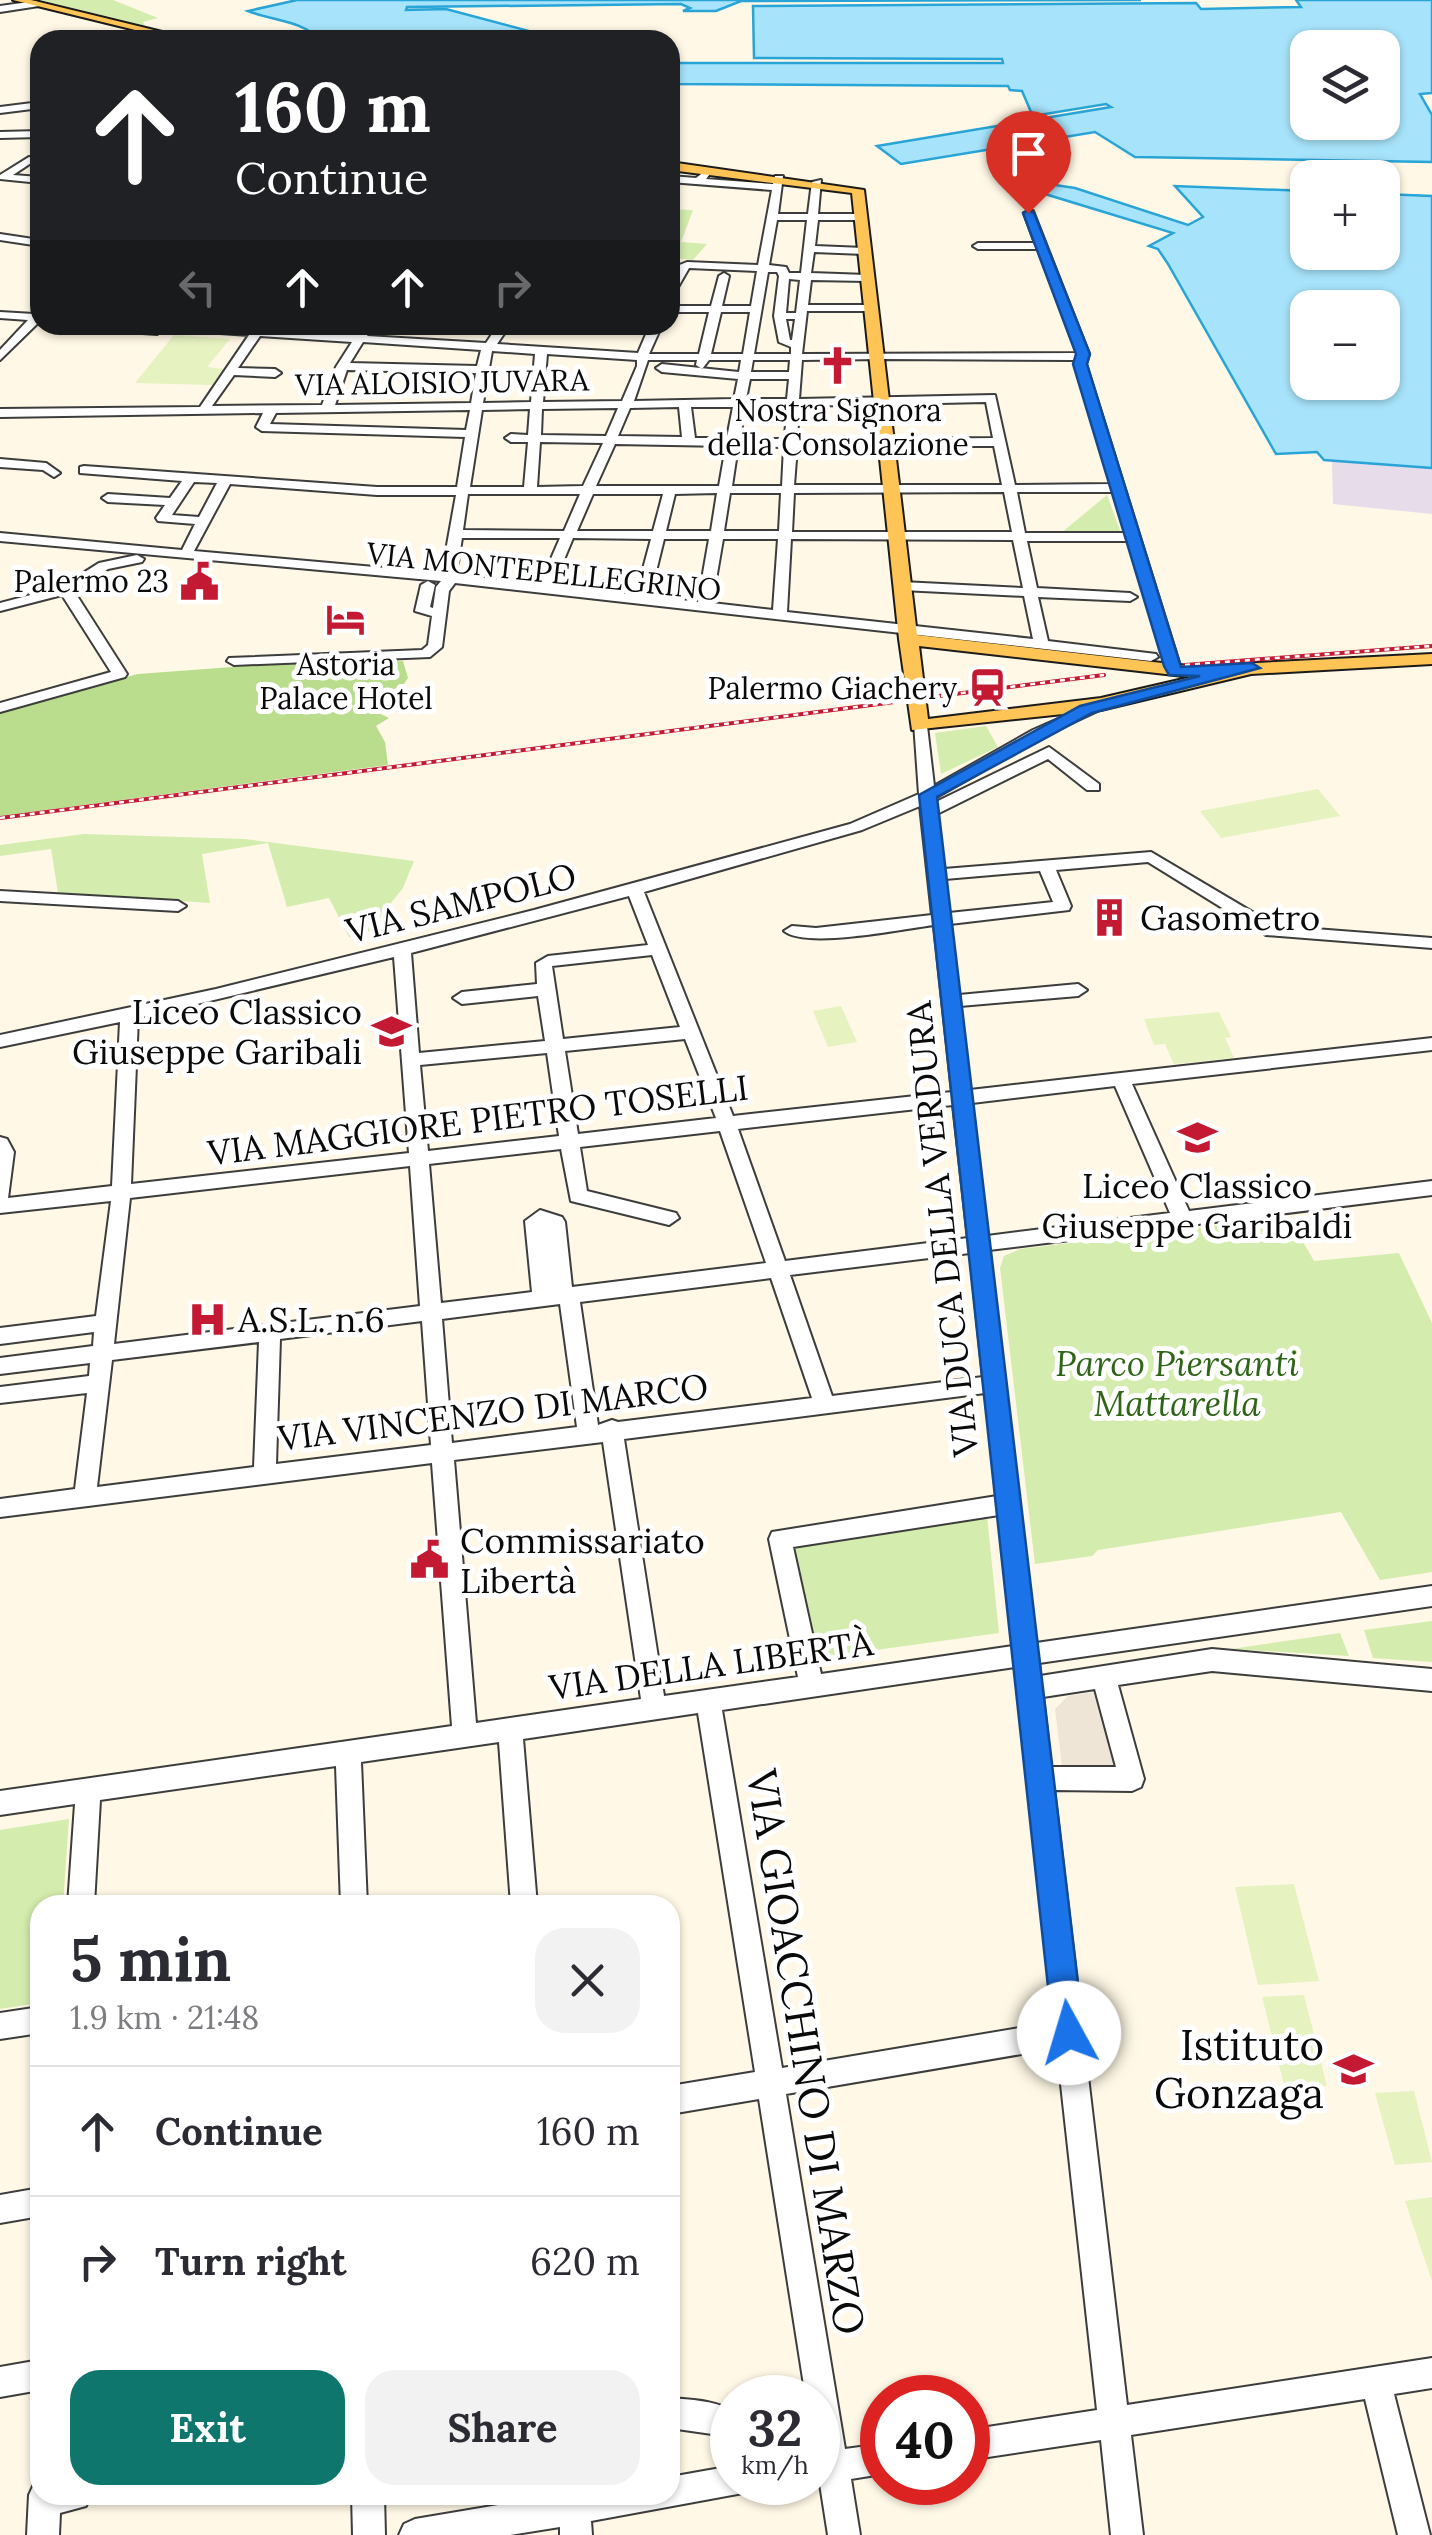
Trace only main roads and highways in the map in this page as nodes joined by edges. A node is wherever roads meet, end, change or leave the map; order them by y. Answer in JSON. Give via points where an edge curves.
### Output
{"nodes":[{"id":1,"x":18,"y":0,"type":"edge"},
{"id":2,"x":35,"y":2,"type":"edge"},
{"id":3,"x":149,"y":30,"type":"edge"},
{"id":4,"x":680,"y":169,"type":"edge"},
{"id":5,"x":911,"y":633,"type":"junction"},
{"id":6,"x":1432,"y":657,"type":"edge"},
{"id":7,"x":1104,"y":663,"type":"junction"},
{"id":8,"x":1252,"y":668,"type":"junction"},
{"id":9,"x":1101,"y":704,"type":"junction"}],
"edges":[{"from":1,"to":2,"type":"main road"},
{"from":2,"to":3,"type":"main road"},
{"from":4,"to":5,"type":"main road","via":[[856,188]]},
{"from":5,"to":7,"type":"main road"},
{"from":5,"to":9,"type":"main road","via":[[919,726]]},
{"from":6,"to":8,"type":"main road"},
{"from":7,"to":8,"type":"main road","via":[[1175,672]]},
{"from":7,"to":9,"type":"main road","via":[[1116,670],[1119,682]]},
{"from":8,"to":9,"type":"main road"}]}
